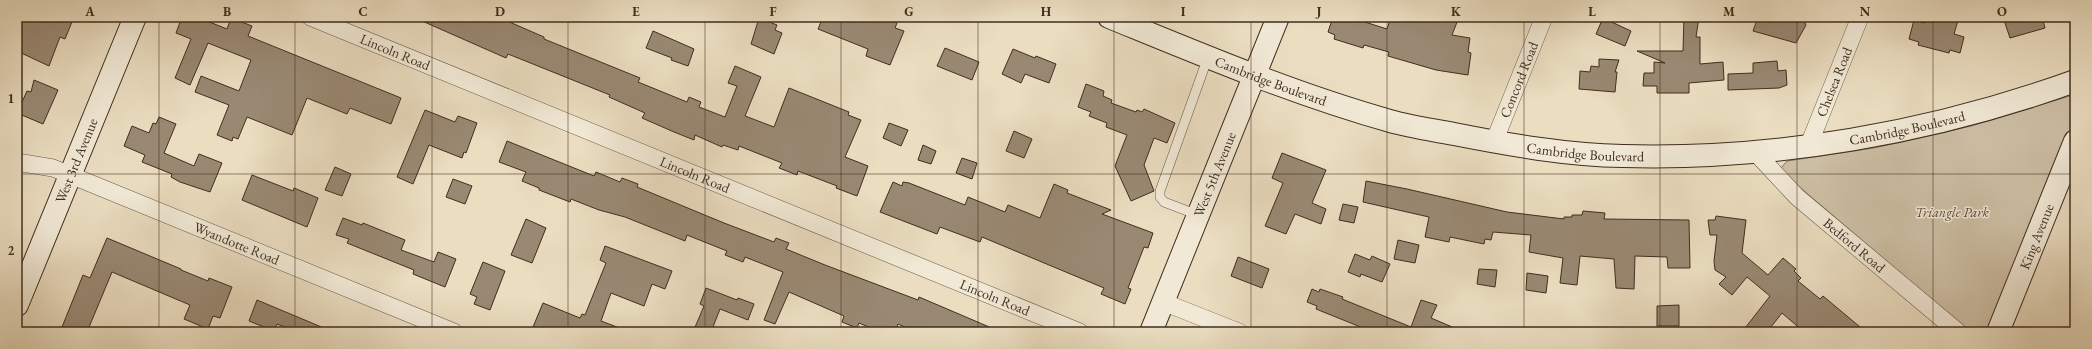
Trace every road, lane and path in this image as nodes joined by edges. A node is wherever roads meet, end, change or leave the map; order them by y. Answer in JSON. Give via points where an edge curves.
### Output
{"nodes":[{"id":1,"x":135,"y":17,"type":"edge"},
{"id":2,"x":310,"y":17,"type":"edge"},
{"id":3,"x":1109,"y":17,"type":"edge"},
{"id":4,"x":1278,"y":17,"type":"edge"},
{"id":5,"x":1544,"y":17,"type":"edge"},
{"id":6,"x":1860,"y":17,"type":"edge"},
{"id":7,"x":1208,"y":57,"type":"junction"},
{"id":8,"x":1254,"y":76,"type":"junction"},
{"id":9,"x":2075,"y":81,"type":"edge"},
{"id":10,"x":2075,"y":141,"type":"edge"},
{"id":11,"x":1494,"y":142,"type":"junction"},
{"id":12,"x":1808,"y":147,"type":"junction"},
{"id":13,"x":1756,"y":153,"type":"junction"},
{"id":14,"x":17,"y":162,"type":"edge"},
{"id":15,"x":70,"y":175,"type":"junction"},
{"id":16,"x":1198,"y":216,"type":"junction"},
{"id":17,"x":1163,"y":302,"type":"junction"},
{"id":18,"x":17,"y":305,"type":"edge"},
{"id":19,"x":454,"y":332,"type":"edge"},
{"id":20,"x":1080,"y":332,"type":"edge"},
{"id":21,"x":1151,"y":332,"type":"edge"},
{"id":22,"x":1239,"y":332,"type":"edge"},
{"id":23,"x":1958,"y":332,"type":"edge"},
{"id":24,"x":1998,"y":332,"type":"edge"}],
"edges":[{"from":1,"to":15,"type":"street","name":"West 3rd Avenue"},
{"from":2,"to":20,"type":"street","name":"Lincoln Road"},
{"from":3,"to":7,"type":"street","name":"Cambridge Boulevard"},
{"from":4,"to":8,"type":"street","name":"West 5th Avenue"},
{"from":5,"to":11,"type":"street","name":"Concord Road"},
{"from":6,"to":12,"type":"street","name":"Chelsea Road"},
{"from":7,"to":8,"type":"street","name":"Cambridge Boulevard"},
{"from":7,"to":16,"type":"lane","via":[[1160,191],[1160,197],[1164,202]]},
{"from":8,"to":11,"type":"street","name":"Cambridge Boulevard","via":[[1393,122]]},
{"from":8,"to":16,"type":"street","name":"West 5th Avenue"},
{"from":9,"to":12,"type":"street","name":"Cambridge Boulevard","via":[[1958,117]]},
{"from":10,"to":24,"type":"street","name":"King Avenue"},
{"from":11,"to":13,"type":"street","name":"Cambridge Boulevard","via":[[1557,151],[1622,156]]},
{"from":12,"to":13,"type":"street","name":"Cambridge Boulevard"},
{"from":13,"to":23,"type":"street","name":"Bedford Road","via":[[1797,198]]},
{"from":14,"to":15,"type":"street","name":"Wyandotte Road","via":[[51,168]]},
{"from":15,"to":18,"type":"street","name":"West 3rd Avenue"},
{"from":15,"to":19,"type":"street","name":"Wyandotte Road"},
{"from":16,"to":17,"type":"street","name":"West 5th Avenue"},
{"from":17,"to":21,"type":"street","name":"West 5th Avenue"},
{"from":17,"to":22,"type":"street"}]}
